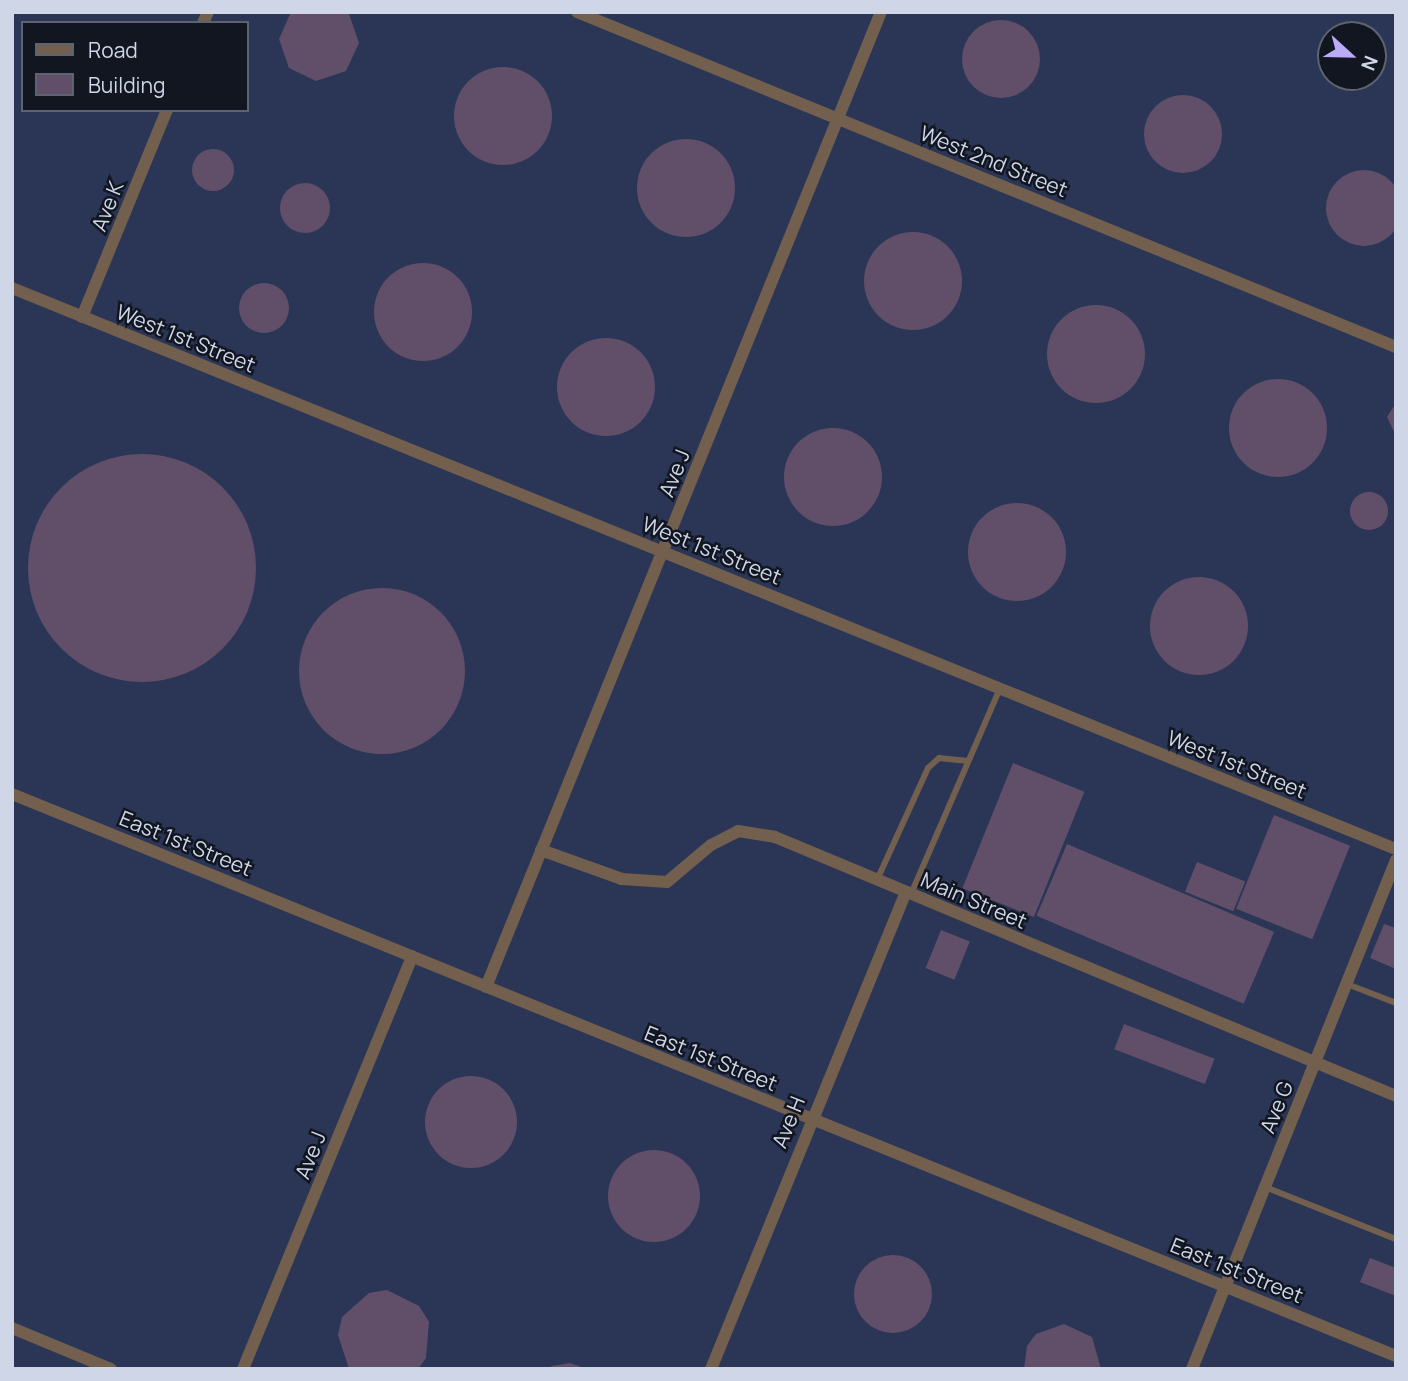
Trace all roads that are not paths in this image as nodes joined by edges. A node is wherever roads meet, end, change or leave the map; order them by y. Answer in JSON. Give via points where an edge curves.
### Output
{"nodes":[{"id":1,"x":577,"y":12,"type":"edge"},
{"id":2,"x":881,"y":12,"type":"edge"},
{"id":3,"x":166,"y":112,"type":"edge"},
{"id":4,"x":838,"y":118,"type":"junction"},
{"id":5,"x":12,"y":288,"type":"edge"},
{"id":6,"x":82,"y":317,"type":"junction"},
{"id":7,"x":1396,"y":347,"type":"edge"},
{"id":8,"x":663,"y":551,"type":"junction"},
{"id":9,"x":1000,"y":688,"type":"junction"},
{"id":10,"x":966,"y":761,"type":"junction"},
{"id":11,"x":12,"y":794,"type":"edge"},
{"id":12,"x":1396,"y":849,"type":"edge"},
{"id":13,"x":541,"y":850,"type":"junction"},
{"id":14,"x":1396,"y":860,"type":"edge"},
{"id":15,"x":877,"y":880,"type":"junction"},
{"id":16,"x":908,"y":893,"type":"junction"},
{"id":17,"x":412,"y":956,"type":"junction"},
{"id":18,"x":1346,"y":984,"type":"junction"},
{"id":19,"x":485,"y":986,"type":"junction"},
{"id":20,"x":1396,"y":1003,"type":"edge"},
{"id":21,"x":1315,"y":1063,"type":"junction"},
{"id":22,"x":1396,"y":1096,"type":"edge"},
{"id":23,"x":810,"y":1119,"type":"junction"},
{"id":24,"x":1265,"y":1186,"type":"junction"},
{"id":25,"x":1396,"y":1239,"type":"edge"},
{"id":26,"x":1225,"y":1285,"type":"junction"},
{"id":27,"x":12,"y":1328,"type":"edge"},
{"id":28,"x":1396,"y":1356,"type":"edge"},
{"id":29,"x":111,"y":1369,"type":"edge"},
{"id":30,"x":243,"y":1369,"type":"edge"},
{"id":31,"x":711,"y":1369,"type":"edge"},
{"id":32,"x":1192,"y":1369,"type":"edge"}],
"edges":[{"from":1,"to":4,"type":"street","name":"West 2nd Street"},
{"from":2,"to":4,"type":"street","name":"Ave J"},
{"from":3,"to":6,"type":"street","name":"Ave K"},
{"from":4,"to":7,"type":"street","name":"West 2nd Street"},
{"from":4,"to":8,"type":"street","name":"Ave J"},
{"from":5,"to":6,"type":"street","name":"West 1st Street"},
{"from":6,"to":8,"type":"street","name":"West 1st Street"},
{"from":8,"to":9,"type":"street","name":"West 1st Street"},
{"from":8,"to":13,"type":"street","name":"Ave J"},
{"from":9,"to":10,"type":"lane"},
{"from":9,"to":12,"type":"street","name":"West 1st Street"},
{"from":10,"to":15,"type":"lane","via":[[939,758],[928,768]]},
{"from":10,"to":16,"type":"lane"},
{"from":11,"to":17,"type":"street","name":"East 1st Street"},
{"from":13,"to":15,"type":"street","name":"Main Street","via":[[622,879],[667,882],[711,845],[738,831],[775,837]]},
{"from":13,"to":19,"type":"street","name":"Ave J"},
{"from":14,"to":18,"type":"street","name":"Ave G"},
{"from":15,"to":16,"type":"street","name":"Main Street"},
{"from":16,"to":21,"type":"street","name":"Main Street"},
{"from":16,"to":23,"type":"street","name":"Ave H"},
{"from":17,"to":19,"type":"street","name":"East 1st Street"},
{"from":17,"to":30,"type":"street","name":"Ave J"},
{"from":18,"to":20,"type":"lane"},
{"from":18,"to":21,"type":"street","name":"Ave G"},
{"from":19,"to":23,"type":"street","name":"East 1st Street"},
{"from":21,"to":22,"type":"street","name":"Main Street"},
{"from":21,"to":24,"type":"street","name":"Ave G"},
{"from":23,"to":26,"type":"street","name":"East 1st Street"},
{"from":23,"to":31,"type":"street","name":"Ave H"},
{"from":24,"to":25,"type":"lane"},
{"from":24,"to":26,"type":"street","name":"Ave G"},
{"from":26,"to":28,"type":"street","name":"East 1st Street"},
{"from":26,"to":32,"type":"street","name":"Ave G"},
{"from":27,"to":29,"type":"street"}]}
